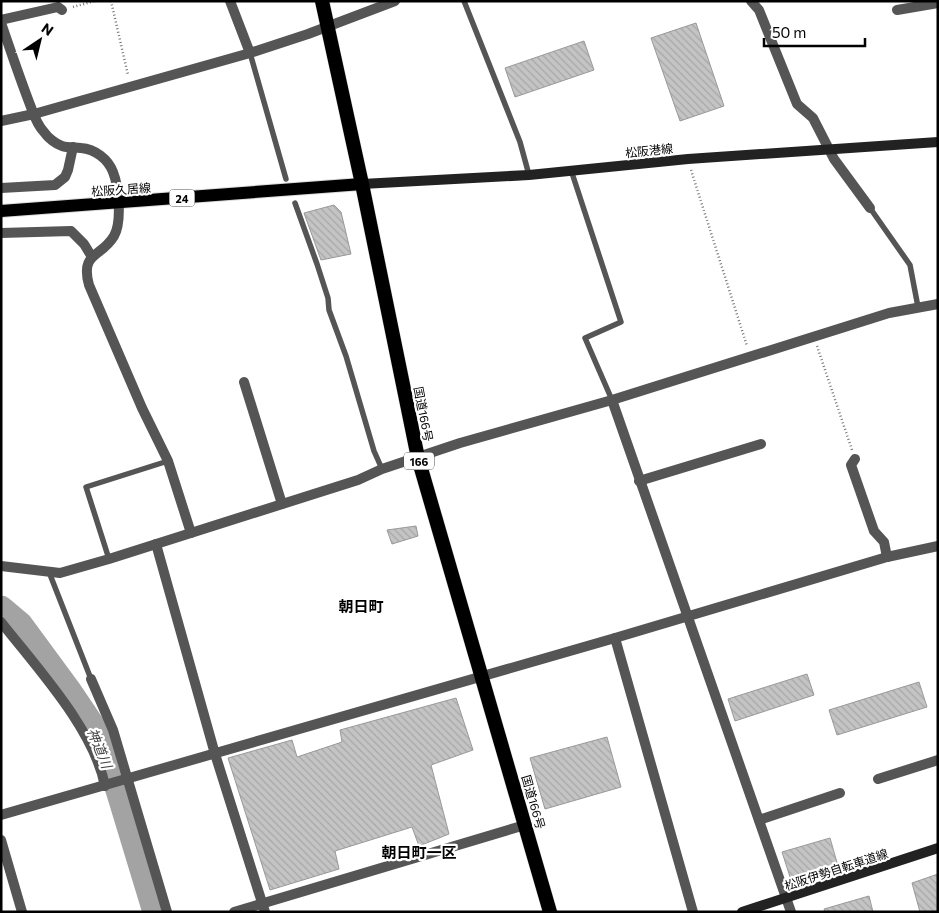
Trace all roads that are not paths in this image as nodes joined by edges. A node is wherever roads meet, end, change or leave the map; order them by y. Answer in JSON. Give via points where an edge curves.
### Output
{"nodes":[{"id":1,"x":230,"y":1,"type":"edge"},
{"id":2,"x":322,"y":1,"type":"edge"},
{"id":3,"x":395,"y":1,"type":"edge"},
{"id":4,"x":464,"y":1,"type":"edge"},
{"id":5,"x":751,"y":1,"type":"edge"},
{"id":6,"x":925,"y":3,"type":"edge"},
{"id":7,"x":938,"y":3,"type":"edge"},
{"id":8,"x":62,"y":10,"type":"road end"},
{"id":9,"x":897,"y":10,"type":"dead end"},
{"id":10,"x":2,"y":24,"type":"edge"},
{"id":11,"x":327,"y":26,"type":"junction"},
{"id":12,"x":250,"y":53,"type":"junction"},
{"id":13,"x":34,"y":114,"type":"junction"},
{"id":14,"x":1,"y":121,"type":"edge"},
{"id":15,"x":938,"y":142,"type":"edge"},
{"id":16,"x":73,"y":148,"type":"junction"},
{"id":17,"x":828,"y":150,"type":"junction"},
{"id":18,"x":572,"y":170,"type":"junction"},
{"id":19,"x":529,"y":175,"type":"junction"},
{"id":20,"x":286,"y":179,"type":"dead end"},
{"id":21,"x":362,"y":184,"type":"junction"},
{"id":22,"x":1,"y":188,"type":"edge"},
{"id":23,"x":119,"y":203,"type":"junction"},
{"id":24,"x":295,"y":203,"type":"dead end"},
{"id":25,"x":870,"y":208,"type":"joint"},
{"id":26,"x":1,"y":211,"type":"edge"},
{"id":27,"x":1,"y":233,"type":"edge"},
{"id":28,"x":92,"y":257,"type":"junction"},
{"id":29,"x":938,"y":304,"type":"edge"},
{"id":30,"x":918,"y":307,"type":"junction"},
{"id":31,"x":244,"y":382,"type":"dead end"},
{"id":32,"x":612,"y":400,"type":"junction"},
{"id":33,"x":760,"y":444,"type":"dead end"},
{"id":34,"x":418,"y":458,"type":"junction"},
{"id":35,"x":855,"y":459,"type":"road end"},
{"id":36,"x":168,"y":461,"type":"junction"},
{"id":37,"x":382,"y":469,"type":"junction"},
{"id":38,"x":639,"y":481,"type":"junction"},
{"id":39,"x":282,"y":504,"type":"junction"},
{"id":40,"x":191,"y":533,"type":"junction"},
{"id":41,"x":156,"y":544,"type":"junction"},
{"id":42,"x":938,"y":546,"type":"edge"},
{"id":43,"x":887,"y":557,"type":"junction"},
{"id":44,"x":109,"y":559,"type":"junction"},
{"id":45,"x":1,"y":566,"type":"edge"},
{"id":46,"x":49,"y":572,"type":"junction"},
{"id":47,"x":688,"y":616,"type":"junction"},
{"id":48,"x":1,"y":622,"type":"edge"},
{"id":49,"x":615,"y":638,"type":"junction"},
{"id":50,"x":482,"y":676,"type":"junction"},
{"id":51,"x":91,"y":679,"type":"joint"},
{"id":52,"x":215,"y":754,"type":"junction"},
{"id":53,"x":938,"y":760,"type":"edge"},
{"id":54,"x":126,"y":779,"type":"junction"},
{"id":55,"x":878,"y":779,"type":"dead end"},
{"id":56,"x":107,"y":785,"type":"junction"},
{"id":57,"x":840,"y":793,"type":"dead end"},
{"id":58,"x":1,"y":815,"type":"edge"},
{"id":59,"x":759,"y":820,"type":"junction"},
{"id":60,"x":525,"y":825,"type":"junction"},
{"id":61,"x":1,"y":840,"type":"edge"},
{"id":62,"x":938,"y":848,"type":"edge"},
{"id":63,"x":786,"y":898,"type":"junction"},
{"id":64,"x":263,"y":908,"type":"edge"},
{"id":65,"x":22,"y":912,"type":"edge"},
{"id":66,"x":167,"y":912,"type":"edge"},
{"id":67,"x":234,"y":912,"type":"edge"},
{"id":68,"x":550,"y":912,"type":"edge"},
{"id":69,"x":693,"y":912,"type":"edge"},
{"id":70,"x":742,"y":912,"type":"edge"},
{"id":71,"x":791,"y":912,"type":"edge"}],
"edges":[{"from":1,"to":12,"type":"street"},
{"from":2,"to":11,"type":"highway","name":"国道166号","number":"166"},
{"from":3,"to":11,"type":"street"},
{"from":4,"to":19,"type":"lane","via":[[520,142]]},
{"from":5,"to":17,"type":"street","via":[[758,10],[797,104],[812,118]]},
{"from":6,"to":7,"type":"street"},
{"from":6,"to":9,"type":"street"},
{"from":8,"to":10,"type":"street","via":[[58,8]]},
{"from":10,"to":13,"type":"street"},
{"from":11,"to":12,"type":"street"},
{"from":11,"to":21,"type":"highway","name":"国道166号","number":"166"},
{"from":12,"to":13,"type":"street"},
{"from":12,"to":20,"type":"lane"},
{"from":13,"to":14,"type":"street"},
{"from":13,"to":16,"type":"street","via":[[38,125],[48,136],[61,146]]},
{"from":15,"to":17,"type":"main road","name":"松阪港線"},
{"from":16,"to":22,"type":"street","via":[[65,177],[55,186]]},
{"from":16,"to":23,"type":"street","via":[[92,150],[107,162],[114,175]]},
{"from":17,"to":18,"type":"main road","name":"松阪港線"},
{"from":17,"to":25,"type":"street"},
{"from":18,"to":19,"type":"main road","name":"松阪港線"},
{"from":18,"to":32,"type":"lane","via":[[621,322],[586,338]]},
{"from":19,"to":21,"type":"main road","name":"松阪港線"},
{"from":21,"to":23,"type":"main road","name":"松阪久居線","number":"24"},
{"from":21,"to":34,"type":"highway","name":"国道166号","number":"166"},
{"from":23,"to":26,"type":"main road","name":"松阪久居線","number":"24"},
{"from":23,"to":28,"type":"street","via":[[114,235]]},
{"from":24,"to":37,"type":"lane"},
{"from":25,"to":30,"type":"lane","via":[[910,265]]},
{"from":27,"to":28,"type":"street","via":[[71,231]]},
{"from":28,"to":36,"type":"street","via":[[86,266],[89,286]]},
{"from":29,"to":30,"type":"street"},
{"from":30,"to":32,"type":"street","via":[[889,313]]},
{"from":31,"to":39,"type":"street"},
{"from":32,"to":34,"type":"street"},
{"from":32,"to":38,"type":"street"},
{"from":33,"to":38,"type":"street"},
{"from":34,"to":37,"type":"street"},
{"from":34,"to":50,"type":"highway","name":"国道166号","number":"166"},
{"from":35,"to":43,"type":"street","via":[[851,465],[874,531],[884,542]]},
{"from":36,"to":40,"type":"street"},
{"from":36,"to":44,"type":"lane","via":[[86,487]]},
{"from":37,"to":39,"type":"street"},
{"from":38,"to":47,"type":"street"},
{"from":39,"to":40,"type":"street"},
{"from":40,"to":41,"type":"street"},
{"from":41,"to":44,"type":"street"},
{"from":41,"to":52,"type":"street"},
{"from":42,"to":43,"type":"street"},
{"from":43,"to":47,"type":"street"},
{"from":44,"to":46,"type":"street","via":[[60,573]]},
{"from":45,"to":46,"type":"street"},
{"from":46,"to":51,"type":"lane"},
{"from":47,"to":49,"type":"street"},
{"from":47,"to":59,"type":"street"},
{"from":48,"to":56,"type":"street","via":[[86,735]]},
{"from":49,"to":50,"type":"street"},
{"from":49,"to":69,"type":"street"},
{"from":50,"to":52,"type":"street"},
{"from":50,"to":60,"type":"highway","name":"国道166号","number":"166"},
{"from":51,"to":54,"type":"street","via":[[114,730]]},
{"from":52,"to":54,"type":"street"},
{"from":52,"to":64,"type":"street"},
{"from":53,"to":55,"type":"street"},
{"from":54,"to":56,"type":"street"},
{"from":54,"to":66,"type":"street"},
{"from":56,"to":58,"type":"street"},
{"from":57,"to":59,"type":"street"},
{"from":59,"to":63,"type":"street"},
{"from":60,"to":64,"type":"street"},
{"from":60,"to":68,"type":"highway","name":"国道166号","number":"166"},
{"from":61,"to":65,"type":"street"},
{"from":62,"to":63,"type":"main road","name":"松阪伊勢自転車道線"},
{"from":63,"to":70,"type":"main road","name":"松阪伊勢自転車道線"},
{"from":63,"to":71,"type":"street"},
{"from":64,"to":67,"type":"street"}]}
